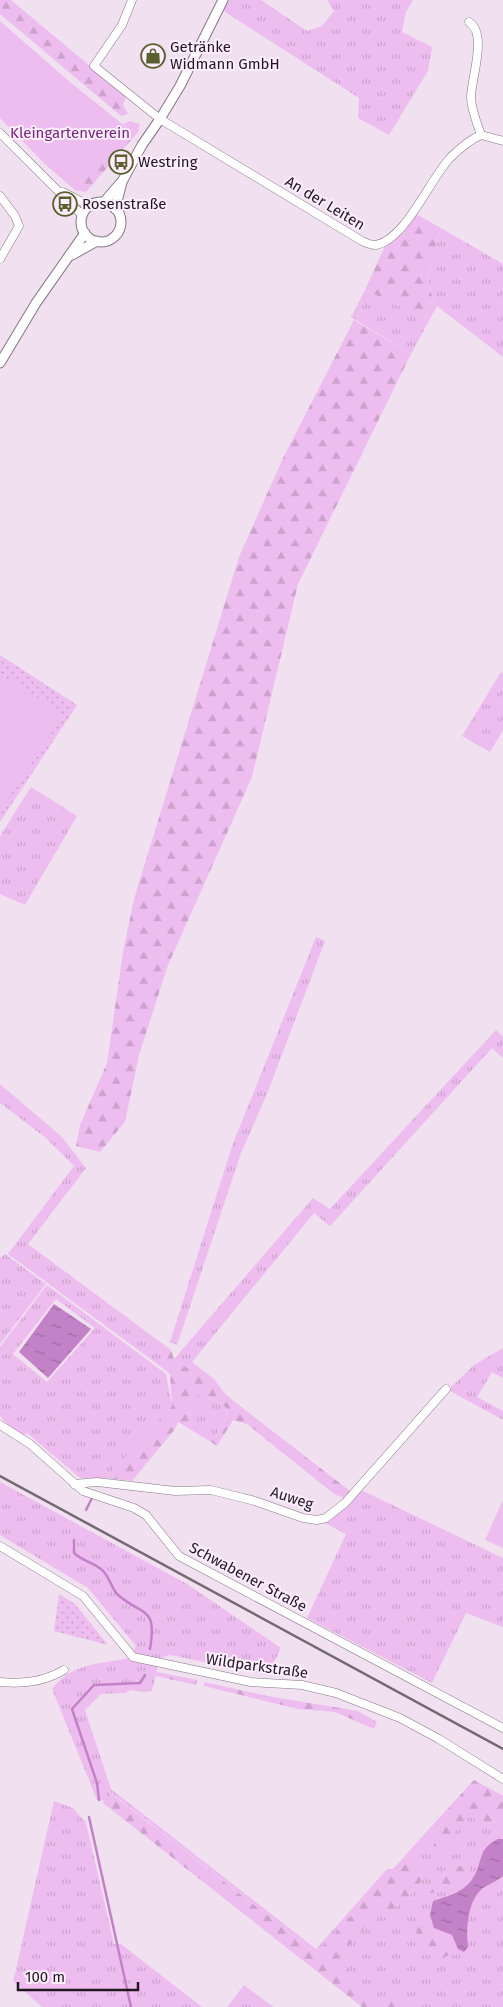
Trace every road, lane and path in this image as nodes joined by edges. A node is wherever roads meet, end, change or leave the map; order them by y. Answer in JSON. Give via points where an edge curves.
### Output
{"nodes":[{"id":1,"x":132,"y":0,"type":"edge"},
{"id":2,"x":222,"y":0,"type":"edge"},
{"id":3,"x":470,"y":22,"type":"dead end"},
{"id":4,"x":160,"y":119,"type":"junction"},
{"id":5,"x":0,"y":134,"type":"edge"},
{"id":6,"x":481,"y":135,"type":"junction"},
{"id":7,"x":503,"y":141,"type":"edge"},
{"id":8,"x":123,"y":180,"type":"junction"},
{"id":9,"x":59,"y":190,"type":"junction"},
{"id":10,"x":0,"y":196,"type":"edge"},
{"id":11,"x":104,"y":202,"type":"junction"},
{"id":12,"x":90,"y":206,"type":"junction"},
{"id":13,"x":115,"y":209,"type":"junction"},
{"id":14,"x":82,"y":215,"type":"junction"},
{"id":15,"x":84,"y":233,"type":"junction"},
{"id":16,"x":97,"y":241,"type":"junction"},
{"id":17,"x":68,"y":258,"type":"junction"},
{"id":18,"x":0,"y":259,"type":"edge"},
{"id":19,"x":0,"y":363,"type":"edge"},
{"id":20,"x":446,"y":1389,"type":"dead end"},
{"id":21,"x":0,"y":1426,"type":"edge"},
{"id":22,"x":74,"y":1484,"type":"junction"},
{"id":23,"x":0,"y":1546,"type":"edge"},
{"id":24,"x":64,"y":1670,"type":"dead end"},
{"id":25,"x":0,"y":1682,"type":"edge"},
{"id":26,"x":503,"y":1728,"type":"edge"},
{"id":27,"x":503,"y":1779,"type":"edge"}],
"edges":[{"from":1,"to":4,"type":"street","via":[[122,25],[94,66]]},
{"from":2,"to":4,"type":"street"},
{"from":3,"to":6,"type":"street","via":[[478,42],[471,98]]},
{"from":4,"to":6,"type":"street","name":"An der Leiten","via":[[362,241],[375,245],[401,228],[450,158]]},
{"from":4,"to":8,"type":"street"},
{"from":5,"to":9,"type":"street"},
{"from":6,"to":7,"type":"street"},
{"from":8,"to":11,"type":"street"},
{"from":8,"to":13,"type":"street"},
{"from":9,"to":12,"type":"street"},
{"from":9,"to":14,"type":"street"},
{"from":10,"to":18,"type":"street","via":[[20,226]]},
{"from":11,"to":12,"type":"street"},
{"from":11,"to":13,"type":"street"},
{"from":12,"to":14,"type":"street"},
{"from":13,"to":16,"type":"street","via":[[120,219],[117,232],[108,240]]},
{"from":14,"to":15,"type":"street"},
{"from":15,"to":16,"type":"street"},
{"from":15,"to":17,"type":"street"},
{"from":16,"to":17,"type":"street"},
{"from":17,"to":19,"type":"street"},
{"from":20,"to":22,"type":"street","name":"Auweg","via":[[345,1503],[326,1518],[303,1518],[256,1501],[211,1490],[174,1491],[98,1482]]},
{"from":21,"to":22,"type":"street","name":"Schwabener Straße","via":[[30,1444]]},
{"from":22,"to":26,"type":"street","name":"Schwabener Straße","via":[[83,1491],[146,1515],[179,1556]]},
{"from":23,"to":27,"type":"street","name":"Wildparkstraße","via":[[83,1596],[133,1657],[251,1682],[302,1686],[336,1693],[400,1718],[439,1738]]},
{"from":24,"to":25,"type":"street","via":[[35,1682]]}]}
